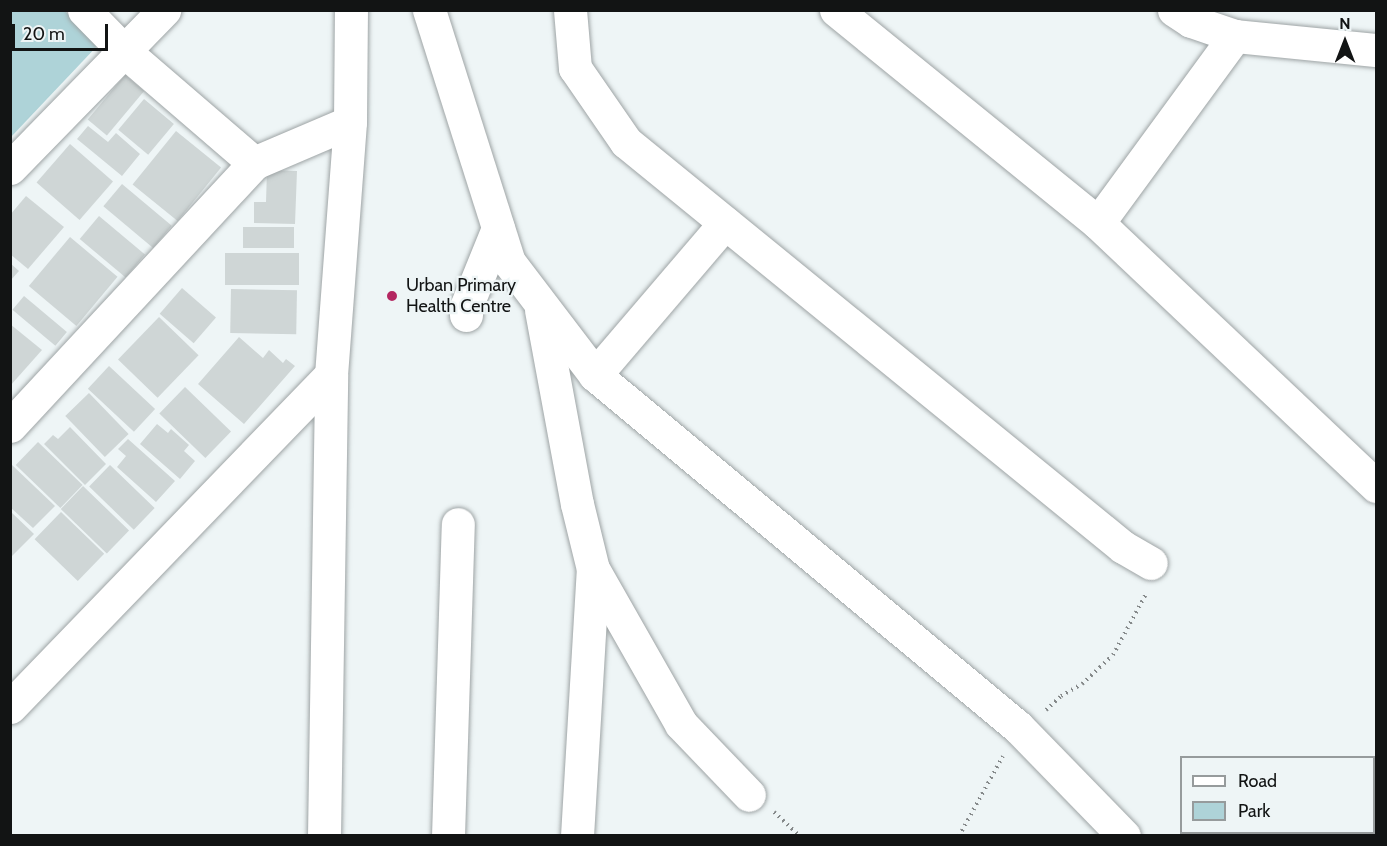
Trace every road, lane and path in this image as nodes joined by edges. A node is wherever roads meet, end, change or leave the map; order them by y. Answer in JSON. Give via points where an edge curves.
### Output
{"nodes":[{"id":1,"x":84,"y":10,"type":"edge"},
{"id":2,"x":165,"y":10,"type":"edge"},
{"id":3,"x":351,"y":10,"type":"edge"},
{"id":4,"x":429,"y":10,"type":"edge"},
{"id":5,"x":570,"y":10,"type":"edge"},
{"id":6,"x":836,"y":10,"type":"edge"},
{"id":7,"x":1174,"y":10,"type":"edge"},
{"id":8,"x":1235,"y":36,"type":"junction"},
{"id":9,"x":1377,"y":50,"type":"edge"},
{"id":10,"x":124,"y":51,"type":"junction"},
{"id":11,"x":350,"y":122,"type":"junction"},
{"id":12,"x":254,"y":163,"type":"junction"},
{"id":13,"x":10,"y":168,"type":"edge"},
{"id":14,"x":725,"y":223,"type":"junction"},
{"id":15,"x":1098,"y":224,"type":"junction"},
{"id":16,"x":498,"y":228,"type":"junction"},
{"id":17,"x":539,"y":302,"type":"junction"},
{"id":18,"x":466,"y":315,"type":"dead end"},
{"id":19,"x":331,"y":375,"type":"junction"},
{"id":20,"x":595,"y":375,"type":"junction"},
{"id":21,"x":10,"y":426,"type":"edge"},
{"id":22,"x":1377,"y":486,"type":"edge"},
{"id":23,"x":458,"y":524,"type":"dead end"},
{"id":24,"x":1151,"y":563,"type":"joint"},
{"id":25,"x":593,"y":569,"type":"junction"},
{"id":26,"x":10,"y":707,"type":"edge"},
{"id":27,"x":1018,"y":727,"type":"junction"},
{"id":28,"x":749,"y":795,"type":"dead end"},
{"id":29,"x":324,"y":836,"type":"edge"},
{"id":30,"x":448,"y":836,"type":"edge"},
{"id":31,"x":577,"y":836,"type":"edge"},
{"id":32,"x":959,"y":836,"type":"edge"},
{"id":33,"x":1124,"y":836,"type":"edge"}],
"edges":[{"from":1,"to":10,"type":"street"},
{"from":2,"to":10,"type":"street"},
{"from":3,"to":11,"type":"street"},
{"from":4,"to":16,"type":"street"},
{"from":5,"to":14,"type":"street","via":[[575,68],[626,142]]},
{"from":6,"to":15,"type":"street"},
{"from":7,"to":8,"type":"street","via":[[1191,21]]},
{"from":8,"to":9,"type":"street"},
{"from":8,"to":15,"type":"street"},
{"from":10,"to":12,"type":"street"},
{"from":10,"to":13,"type":"street"},
{"from":11,"to":12,"type":"street"},
{"from":11,"to":19,"type":"street"},
{"from":12,"to":21,"type":"street"},
{"from":14,"to":20,"type":"street"},
{"from":14,"to":24,"type":"street","via":[[1123,547]]},
{"from":15,"to":22,"type":"street"},
{"from":16,"to":17,"type":"street","via":[[509,262]]},
{"from":16,"to":18,"type":"street"},
{"from":17,"to":20,"type":"street"},
{"from":17,"to":25,"type":"street"},
{"from":19,"to":26,"type":"street"},
{"from":19,"to":29,"type":"street"},
{"from":20,"to":27,"type":"street"},
{"from":23,"to":30,"type":"street"},
{"from":24,"to":27,"type":"path","via":[[1145,598],[1113,655],[1082,684]]},
{"from":25,"to":28,"type":"street","via":[[681,724]]},
{"from":25,"to":31,"type":"street"},
{"from":27,"to":32,"type":"path"},
{"from":27,"to":33,"type":"street"}]}
